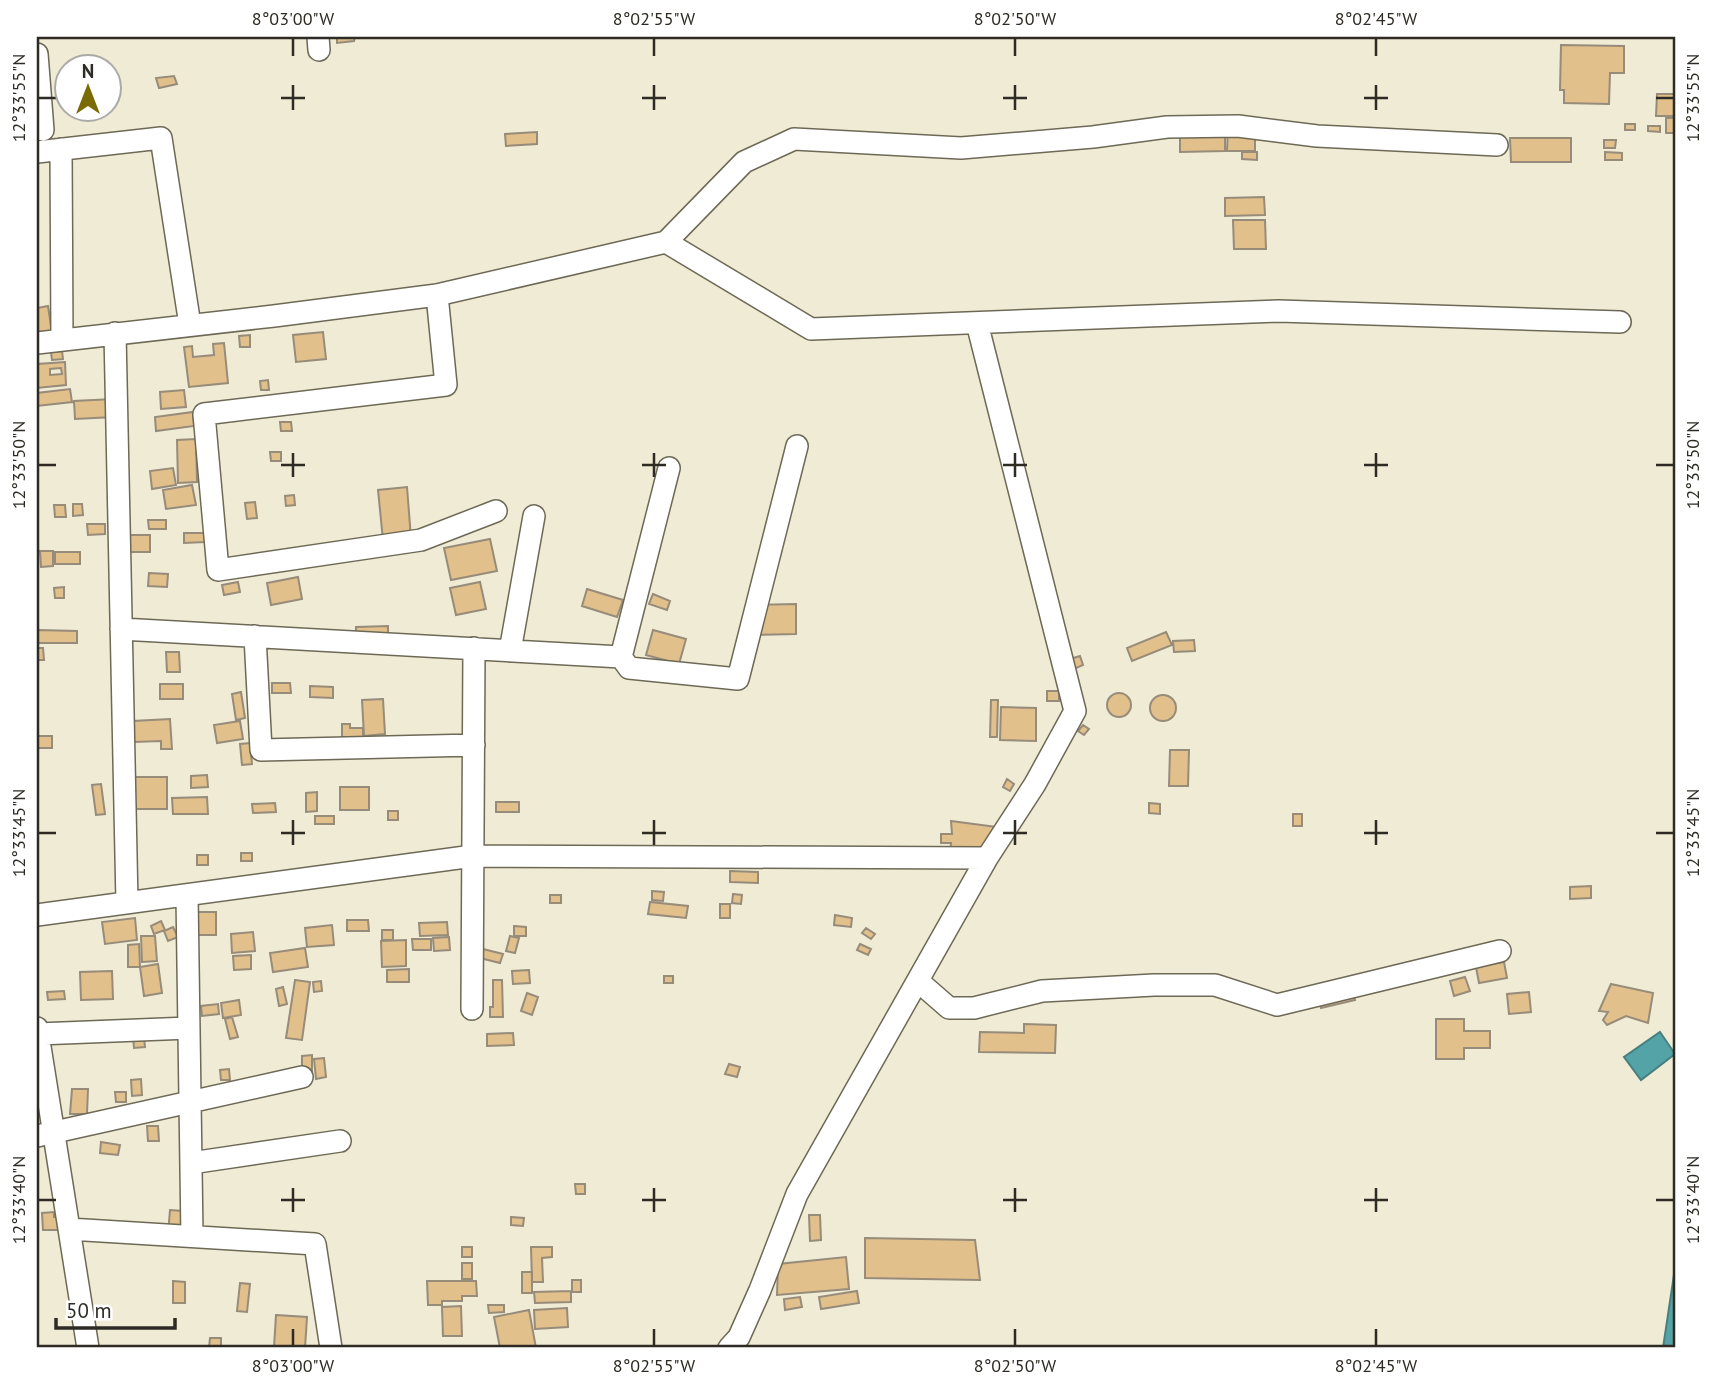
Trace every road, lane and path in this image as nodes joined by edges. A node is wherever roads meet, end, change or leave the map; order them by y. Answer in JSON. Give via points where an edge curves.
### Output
{"nodes":[{"id":1,"x":37,"y":54,"type":"edge"},
{"id":2,"x":43,"y":130,"type":"dead end"},
{"id":3,"x":1497,"y":145,"type":"dead end"},
{"id":4,"x":61,"y":149,"type":"junction"},
{"id":5,"x":37,"y":152,"type":"edge"},
{"id":6,"x":666,"y":242,"type":"junction"},
{"id":7,"x":437,"y":295,"type":"junction"},
{"id":8,"x":1620,"y":322,"type":"dead end"},
{"id":9,"x":977,"y":323,"type":"junction"},
{"id":10,"x":190,"y":325,"type":"junction"},
{"id":11,"x":115,"y":333,"type":"junction"},
{"id":12,"x":62,"y":340,"type":"junction"},
{"id":13,"x":37,"y":343,"type":"edge"},
{"id":14,"x":797,"y":446,"type":"dead end"},
{"id":15,"x":669,"y":468,"type":"dead end"},
{"id":16,"x":496,"y":511,"type":"dead end"},
{"id":17,"x":534,"y":516,"type":"dead end"},
{"id":18,"x":121,"y":629,"type":"junction"},
{"id":19,"x":255,"y":636,"type":"junction"},
{"id":20,"x":474,"y":649,"type":"junction"},
{"id":21,"x":510,"y":651,"type":"junction"},
{"id":22,"x":621,"y":657,"type":"junction"},
{"id":23,"x":474,"y":745,"type":"junction"},
{"id":24,"x":473,"y":856,"type":"junction"},
{"id":25,"x":987,"y":858,"type":"junction"},
{"id":26,"x":187,"y":895,"type":"junction"},
{"id":27,"x":127,"y":903,"type":"junction"},
{"id":28,"x":37,"y":915,"type":"edge"},
{"id":29,"x":1500,"y":951,"type":"dead end"},
{"id":30,"x":918,"y":981,"type":"junction"},
{"id":31,"x":472,"y":1009,"type":"dead end"},
{"id":32,"x":189,"y":1028,"type":"junction"},
{"id":33,"x":37,"y":1031,"type":"edge"},
{"id":34,"x":302,"y":1077,"type":"dead end"},
{"id":35,"x":190,"y":1102,"type":"junction"},
{"id":36,"x":45,"y":1134,"type":"edge"},
{"id":37,"x":340,"y":1141,"type":"dead end"},
{"id":38,"x":191,"y":1163,"type":"junction"},
{"id":39,"x":69,"y":1229,"type":"junction"},
{"id":40,"x":192,"y":1236,"type":"junction"},
{"id":41,"x":88,"y":1348,"type":"edge"},
{"id":42,"x":331,"y":1348,"type":"edge"},
{"id":43,"x":729,"y":1348,"type":"edge"}],
"edges":[{"from":1,"to":2,"type":"street"},
{"from":3,"to":6,"type":"street","via":[[1317,136],[1238,125],[1167,127],[961,148],[794,139],[744,162]]},
{"from":4,"to":5,"type":"street"},
{"from":4,"to":10,"type":"street","via":[[161,138]]},
{"from":4,"to":12,"type":"street"},
{"from":6,"to":7,"type":"street"},
{"from":6,"to":9,"type":"street","via":[[811,329]]},
{"from":7,"to":10,"type":"street"},
{"from":7,"to":16,"type":"street","via":[[446,385],[204,414],[218,570],[421,541]]},
{"from":8,"to":9,"type":"street","via":[[1279,310]]},
{"from":9,"to":25,"type":"street","via":[[1075,711],[1035,785]]},
{"from":10,"to":11,"type":"street"},
{"from":11,"to":12,"type":"street"},
{"from":11,"to":18,"type":"street"},
{"from":12,"to":13,"type":"street"},
{"from":14,"to":22,"type":"street","via":[[738,679],[629,668]]},
{"from":15,"to":22,"type":"street"},
{"from":17,"to":21,"type":"street"},
{"from":18,"to":19,"type":"street"},
{"from":18,"to":27,"type":"street"},
{"from":19,"to":20,"type":"street"},
{"from":19,"to":23,"type":"street","via":[[261,750]]},
{"from":20,"to":21,"type":"street"},
{"from":20,"to":23,"type":"street"},
{"from":21,"to":22,"type":"street"},
{"from":23,"to":24,"type":"street"},
{"from":24,"to":25,"type":"street"},
{"from":24,"to":26,"type":"street"},
{"from":24,"to":31,"type":"street"},
{"from":25,"to":30,"type":"street"},
{"from":26,"to":27,"type":"street"},
{"from":26,"to":32,"type":"street"},
{"from":27,"to":28,"type":"street"},
{"from":29,"to":30,"type":"street","via":[[1277,1005],[1215,985],[1154,985],[1042,991],[974,1008],[949,1008]]},
{"from":30,"to":43,"type":"street","via":[[797,1194],[760,1290]]},
{"from":32,"to":33,"type":"street"},
{"from":32,"to":35,"type":"street"},
{"from":33,"to":36,"type":"street"},
{"from":34,"to":35,"type":"street"},
{"from":35,"to":36,"type":"street"},
{"from":35,"to":38,"type":"street"},
{"from":36,"to":39,"type":"street"},
{"from":37,"to":38,"type":"street"},
{"from":38,"to":40,"type":"street"},
{"from":39,"to":40,"type":"street"},
{"from":39,"to":41,"type":"street"},
{"from":40,"to":42,"type":"street","via":[[315,1244]]}]}
